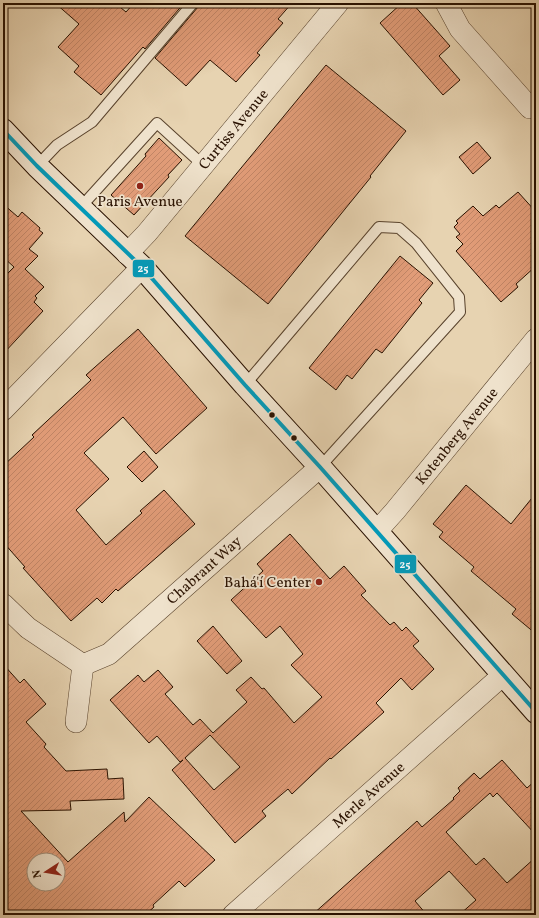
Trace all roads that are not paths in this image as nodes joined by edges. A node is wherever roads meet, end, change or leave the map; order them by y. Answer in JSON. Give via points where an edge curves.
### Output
{"nodes":[{"id":1,"x":193,"y":3,"type":"edge"},
{"id":2,"x":338,"y":3,"type":"edge"},
{"id":3,"x":446,"y":3,"type":"edge"},
{"id":4,"x":530,"y":108,"type":"dead end"},
{"id":5,"x":3,"y":130,"type":"edge"},
{"id":6,"x":203,"y":165,"type":"junction"},
{"id":7,"x":37,"y":166,"type":"junction"},
{"id":8,"x":80,"y":208,"type":"junction"},
{"id":9,"x":134,"y":260,"type":"junction"},
{"id":10,"x":536,"y":339,"type":"edge"},
{"id":11,"x":245,"y":385,"type":"junction"},
{"id":12,"x":3,"y":410,"type":"edge"},
{"id":13,"x":320,"y":467,"type":"junction"},
{"id":14,"x":377,"y":531,"type":"junction"},
{"id":15,"x":3,"y":604,"type":"edge"},
{"id":16,"x":83,"y":665,"type":"junction"},
{"id":17,"x":503,"y":675,"type":"junction"},
{"id":18,"x":536,"y":712,"type":"edge"},
{"id":19,"x":76,"y":722,"type":"dead end"},
{"id":20,"x":233,"y":915,"type":"edge"}],
"edges":[{"from":1,"to":7,"type":"lane","via":[[92,122],[57,146]]},
{"from":2,"to":6,"type":"street","name":"Curtiss Avenue"},
{"from":3,"to":4,"type":"street","via":[[460,29]]},
{"from":5,"to":7,"type":"main road"},
{"from":6,"to":8,"type":"lane","via":[[157,124]]},
{"from":6,"to":9,"type":"street","name":"Curtiss Avenue","via":[[147,233]]},
{"from":7,"to":8,"type":"main road"},
{"from":8,"to":9,"type":"main road"},
{"from":9,"to":11,"type":"main road"},
{"from":9,"to":12,"type":"street"},
{"from":10,"to":14,"type":"street","name":"Kotenberg Avenue"},
{"from":11,"to":13,"type":"main road"},
{"from":11,"to":13,"type":"lane","via":[[378,227],[399,228],[416,243],[459,297],[460,312]]},
{"from":13,"to":14,"type":"main road"},
{"from":13,"to":16,"type":"street","name":"Chabrant Way","via":[[109,654]]},
{"from":14,"to":17,"type":"main road"},
{"from":15,"to":16,"type":"street","via":[[28,628]]},
{"from":16,"to":19,"type":"street"},
{"from":17,"to":18,"type":"main road"},
{"from":17,"to":20,"type":"street","name":"Merle Avenue"}]}
